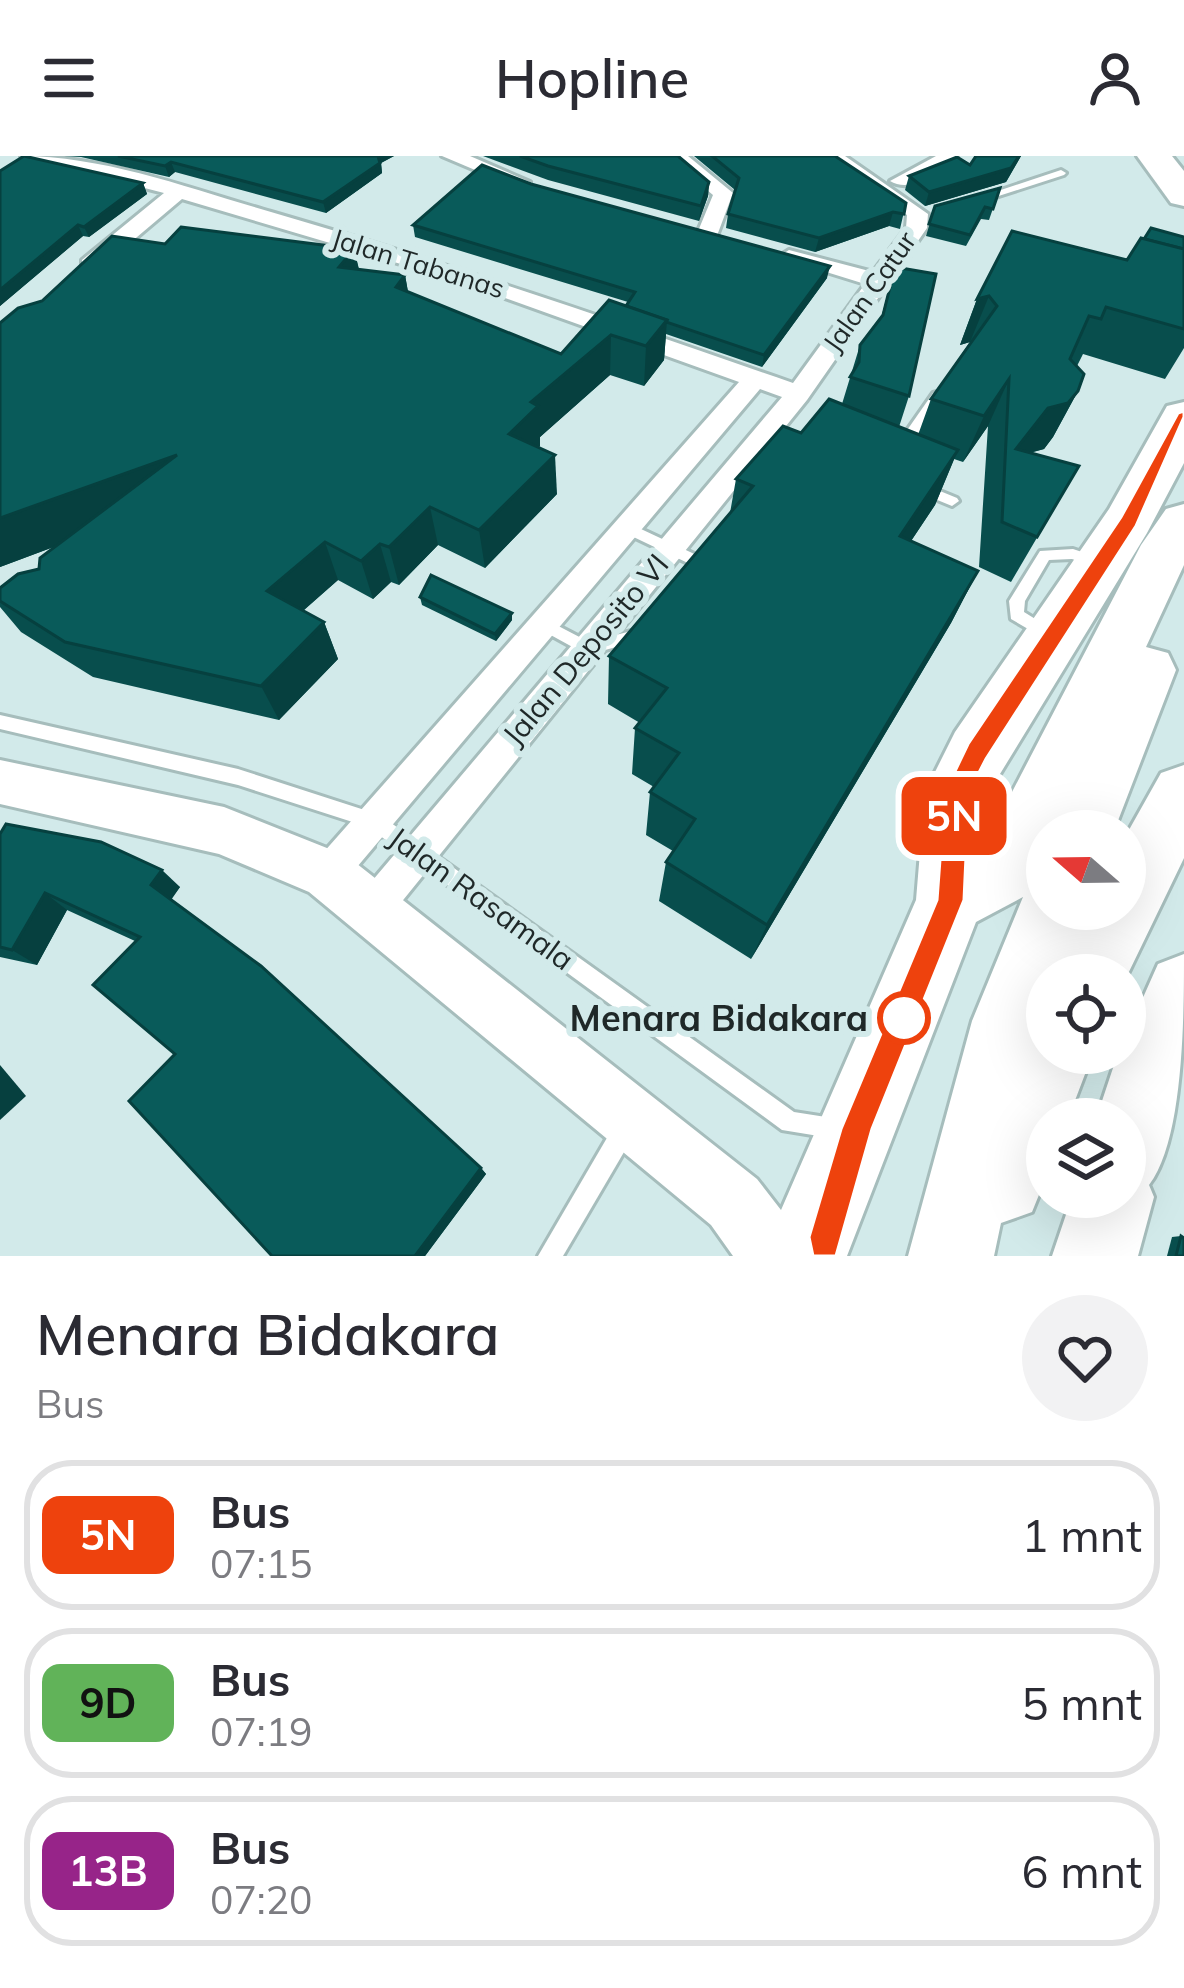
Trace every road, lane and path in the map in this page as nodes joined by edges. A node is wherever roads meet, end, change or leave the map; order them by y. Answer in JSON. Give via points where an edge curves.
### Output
{"nodes":[{"id":1,"x":452,"y":156,"type":"edge"},
{"id":2,"x":676,"y":156,"type":"edge"},
{"id":3,"x":832,"y":156,"type":"edge"},
{"id":4,"x":946,"y":156,"type":"edge"},
{"id":5,"x":1154,"y":156,"type":"edge"},
{"id":6,"x":22,"y":159,"type":"edge"},
{"id":7,"x":1060,"y":173,"type":"dead end"},
{"id":8,"x":881,"y":187,"type":"junction"},
{"id":9,"x":540,"y":188,"type":"edge"},
{"id":10,"x":177,"y":193,"type":"junction"},
{"id":11,"x":1184,"y":195,"type":"edge"},
{"id":12,"x":961,"y":205,"type":"edge"},
{"id":13,"x":941,"y":211,"type":"edge"},
{"id":14,"x":918,"y":214,"type":"junction"},
{"id":15,"x":707,"y":236,"type":"edge"},
{"id":16,"x":772,"y":253,"type":"edge"},
{"id":17,"x":880,"y":281,"type":"junction"},
{"id":18,"x":69,"y":283,"type":"edge"},
{"id":19,"x":755,"y":378,"type":"junction"},
{"id":20,"x":944,"y":386,"type":"edge"},
{"id":21,"x":798,"y":394,"type":"junction"},
{"id":22,"x":1184,"y":417,"type":"edge"},
{"id":23,"x":890,"y":465,"type":"edge"},
{"id":24,"x":901,"y":480,"type":"edge"},
{"id":25,"x":952,"y":501,"type":"edge"},
{"id":26,"x":1184,"y":522,"type":"edge"},
{"id":27,"x":626,"y":527,"type":"junction"},
{"id":28,"x":672,"y":546,"type":"junction"},
{"id":29,"x":691,"y":588,"type":"edge"},
{"id":30,"x":1184,"y":602,"type":"edge"},
{"id":31,"x":543,"y":624,"type":"junction"},
{"id":32,"x":660,"y":627,"type":"edge"},
{"id":33,"x":587,"y":650,"type":"junction"},
{"id":34,"x":0,"y":722,"type":"edge"},
{"id":35,"x":0,"y":782,"type":"edge"},
{"id":36,"x":1184,"y":793,"type":"edge"},
{"id":37,"x":1061,"y":810,"type":"edge"},
{"id":38,"x":1064,"y":810,"type":"edge"},
{"id":39,"x":374,"y":821,"type":"junction"},
{"id":40,"x":1026,"y":851,"type":"edge"},
{"id":41,"x":417,"y":854,"type":"junction"},
{"id":42,"x":1146,"y":863,"type":"edge"},
{"id":43,"x":351,"y":891,"type":"junction"},
{"id":44,"x":950,"y":900,"type":"junction"},
{"id":45,"x":1044,"y":930,"type":"edge"},
{"id":46,"x":1184,"y":990,"type":"edge"},
{"id":47,"x":1046,"y":1074,"type":"edge"},
{"id":48,"x":1142,"y":1098,"type":"edge"},
{"id":49,"x":630,"y":1121,"type":"junction"},
{"id":50,"x":856,"y":1129,"type":"junction"},
{"id":51,"x":1107,"y":1218,"type":"edge"},
{"id":52,"x":803,"y":1251,"type":"edge"},
{"id":53,"x":550,"y":1256,"type":"edge"},
{"id":54,"x":950,"y":1256,"type":"edge"},
{"id":55,"x":977,"y":1256,"type":"edge"},
{"id":56,"x":1095,"y":1256,"type":"edge"}],
"edges":[{"from":1,"to":9,"type":"street"},
{"from":2,"to":15,"type":"street","via":[[723,193]]},
{"from":3,"to":8,"type":"street","name":"Jalan Catur"},
{"from":4,"to":8,"type":"street"},
{"from":5,"to":11,"type":"highway"},
{"from":6,"to":10,"type":"street","name":"Jalan Tabanas"},
{"from":7,"to":12,"type":"lane"},
{"from":8,"to":14,"type":"street","name":"Jalan Catur"},
{"from":10,"to":18,"type":"street"},
{"from":10,"to":19,"type":"street","name":"Jalan Tabanas","via":[[466,276]]},
{"from":13,"to":14,"type":"lane"},
{"from":14,"to":17,"type":"street","name":"Jalan Catur"},
{"from":16,"to":17,"type":"street"},
{"from":17,"to":21,"type":"street","name":"Jalan Catur"},
{"from":19,"to":21,"type":"street","name":"Jalan Tabanas"},
{"from":19,"to":27,"type":"street","name":"Jalan Deposito VI"},
{"from":20,"to":23,"type":"lane"},
{"from":21,"to":28,"type":"street","name":"Jalan Deposito VI","via":[[779,431]]},
{"from":22,"to":44,"type":"highway","via":[[1129,520],[957,792]]},
{"from":24,"to":25,"type":"lane"},
{"from":26,"to":37,"type":"highway","via":[[1160,559]]},
{"from":27,"to":28,"type":"lane"},
{"from":27,"to":31,"type":"street","name":"Jalan Deposito VI"},
{"from":28,"to":29,"type":"lane","via":[[700,563]]},
{"from":28,"to":33,"type":"street","name":"Jalan Deposito VI"},
{"from":30,"to":38,"type":"highway"},
{"from":31,"to":33,"type":"lane"},
{"from":31,"to":39,"type":"street","name":"Jalan Deposito VI"},
{"from":32,"to":33,"type":"lane"},
{"from":33,"to":41,"type":"street","name":"Jalan Deposito VI"},
{"from":34,"to":39,"type":"lane","name":"Jalan Rasamala","via":[[238,777]]},
{"from":35,"to":43,"type":"street","via":[[224,831]]},
{"from":36,"to":42,"type":"highway"},
{"from":39,"to":41,"type":"lane","name":"Jalan Rasamala"},
{"from":39,"to":43,"type":"street","name":"Jalan Deposito VI"},
{"from":40,"to":44,"type":"highway"},
{"from":41,"to":43,"type":"street","name":"Jalan Deposito VI"},
{"from":41,"to":50,"type":"lane","name":"Jalan Rasamala","via":[[790,1122]]},
{"from":43,"to":49,"type":"street"},
{"from":44,"to":50,"type":"highway"},
{"from":45,"to":54,"type":"highway","via":[[1009,1021]]},
{"from":46,"to":48,"type":"highway"},
{"from":47,"to":55,"type":"highway"},
{"from":49,"to":52,"type":"street"},
{"from":49,"to":53,"type":"lane"},
{"from":50,"to":52,"type":"highway"},
{"from":51,"to":56,"type":"highway"}]}
